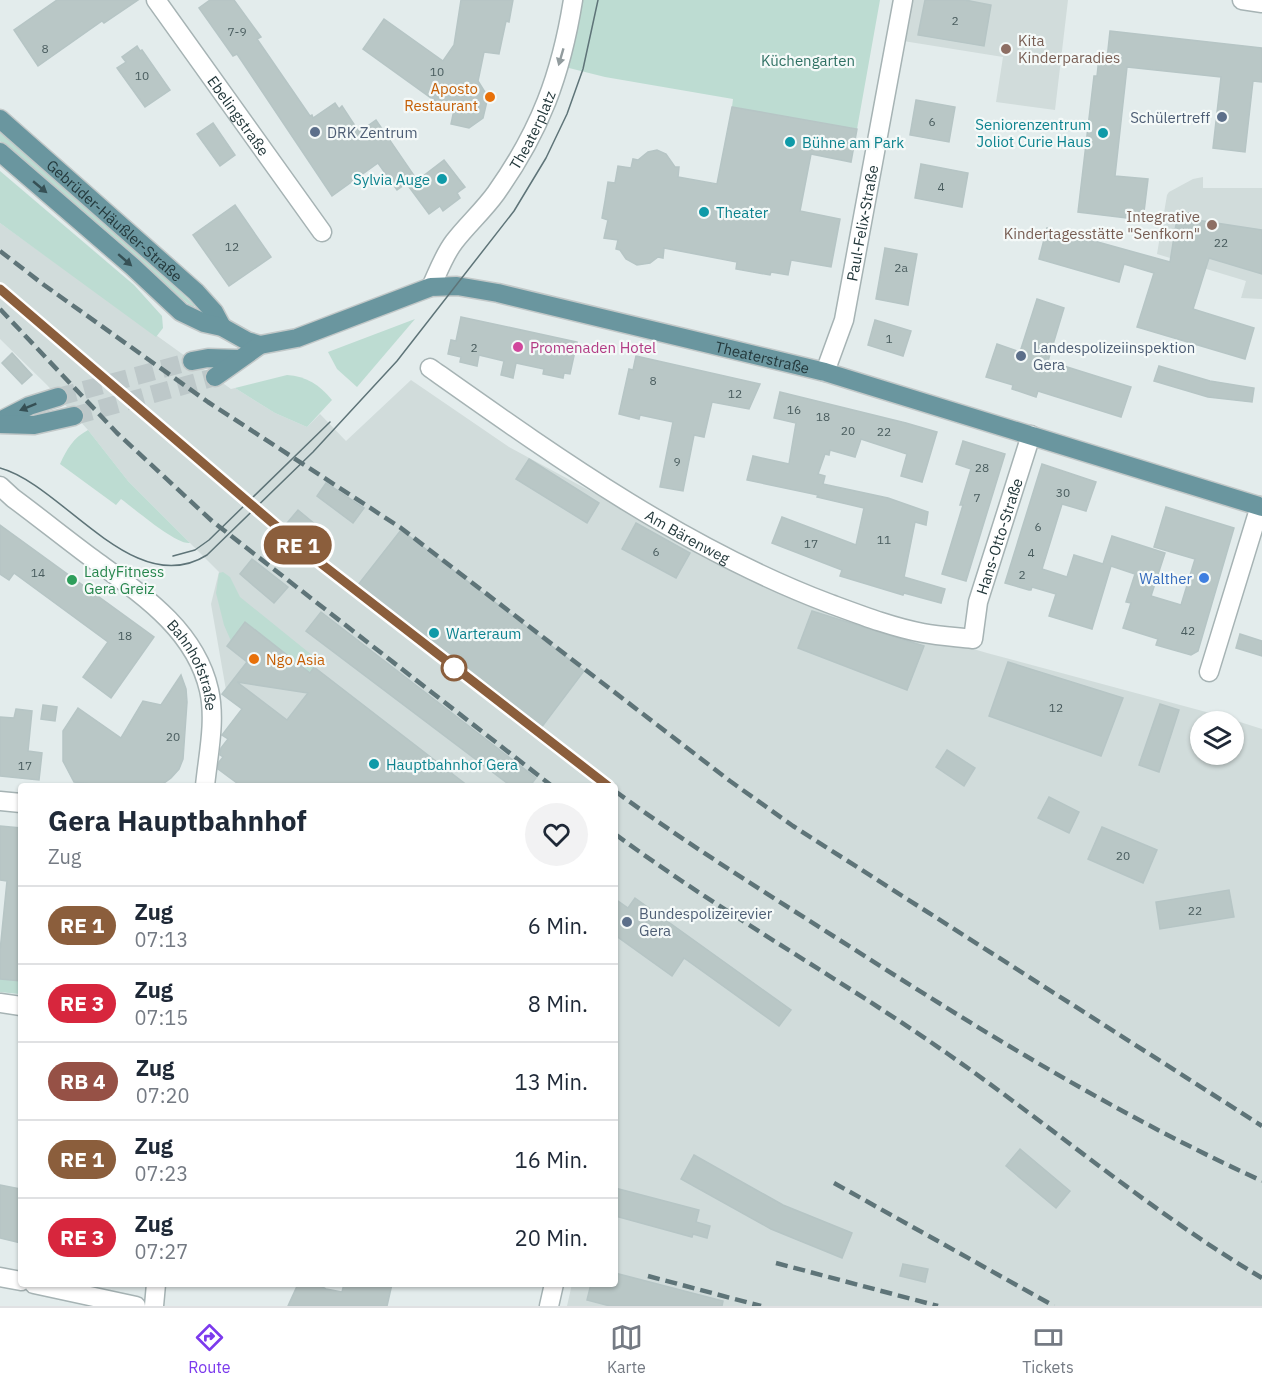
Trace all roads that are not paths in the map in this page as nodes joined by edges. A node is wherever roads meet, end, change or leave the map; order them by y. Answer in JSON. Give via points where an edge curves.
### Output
{"nodes":[{"id":1,"x":156,"y":0,"type":"edge"},
{"id":2,"x":573,"y":0,"type":"edge"},
{"id":3,"x":903,"y":0,"type":"edge"},
{"id":4,"x":1242,"y":0,"type":"edge"},
{"id":5,"x":1262,"y":3,"type":"edge"},
{"id":6,"x":0,"y":118,"type":"edge"},
{"id":7,"x":0,"y":152,"type":"edge"},
{"id":8,"x":322,"y":232,"type":"dead end"},
{"id":9,"x":431,"y":287,"type":"junction"},
{"id":10,"x":222,"y":327,"type":"junction"},
{"id":11,"x":260,"y":345,"type":"junction"},
{"id":12,"x":239,"y":359,"type":"junction"},
{"id":13,"x":192,"y":361,"type":"tunnel mouth"},
{"id":14,"x":430,"y":368,"type":"dead end"},
{"id":15,"x":825,"y":372,"type":"junction"},
{"id":16,"x":215,"y":377,"type":"tunnel mouth"},
{"id":17,"x":58,"y":397,"type":"tunnel mouth"},
{"id":18,"x":74,"y":416,"type":"tunnel mouth"},
{"id":19,"x":0,"y":423,"type":"edge"},
{"id":20,"x":1031,"y":435,"type":"junction"},
{"id":21,"x":0,"y":486,"type":"edge"},
{"id":22,"x":1261,"y":504,"type":"edge"},
{"id":23,"x":973,"y":639,"type":"joint"},
{"id":24,"x":1209,"y":672,"type":"dead end"},
{"id":25,"x":205,"y":783,"type":"edge"},
{"id":26,"x":0,"y":801,"type":"edge"},
{"id":27,"x":18,"y":803,"type":"edge"},
{"id":28,"x":0,"y":1003,"type":"edge"},
{"id":29,"x":18,"y":1006,"type":"edge"},
{"id":30,"x":0,"y":1276,"type":"edge"},
{"id":31,"x":18,"y":1280,"type":"edge"},
{"id":32,"x":48,"y":1287,"type":"edge"},
{"id":33,"x":156,"y":1287,"type":"edge"},
{"id":34,"x":553,"y":1287,"type":"edge"},
{"id":35,"x":136,"y":1306,"type":"edge"},
{"id":36,"x":154,"y":1306,"type":"edge"},
{"id":37,"x":549,"y":1306,"type":"edge"}],
"edges":[{"from":1,"to":8,"type":"street","name":"Ebelingstraße"},
{"from":2,"to":9,"type":"street","name":"Theaterplatz","one_way":true,"via":[[568,33],[546,108],[494,196],[453,243]]},
{"from":3,"to":15,"type":"street","name":"Paul-Felix-Straße","via":[[844,320]]},
{"from":4,"to":5,"type":"street"},
{"from":6,"to":10,"type":"main road","name":"Gebrüder-Häußler-Straße","via":[[196,292]]},
{"from":7,"to":10,"type":"main road","name":"Gebrüder-Häußler-Straße","one_way":true,"via":[[181,312]]},
{"from":9,"to":11,"type":"main road","name":"Theaterstraße","via":[[297,338]]},
{"from":9,"to":15,"type":"main road","name":"Theaterstraße","via":[[457,286],[498,293]]},
{"from":10,"to":11,"type":"main road","name":"Gebrüder-Häußler-Straße"},
{"from":11,"to":12,"type":"main road"},
{"from":12,"to":13,"type":"main road"},
{"from":12,"to":16,"type":"main road"},
{"from":14,"to":23,"type":"street","name":"Am Bärenweg","via":[[633,506],[727,559],[799,592],[885,623],[922,633]]},
{"from":15,"to":20,"type":"main road","name":"Theaterstraße"},
{"from":17,"to":19,"type":"main road","one_way":true,"via":[[29,406]]},
{"from":18,"to":19,"type":"main road","via":[[34,425]]},
{"from":20,"to":22,"type":"main road","name":"Theaterstraße"},
{"from":20,"to":23,"type":"street","name":"Hans-Otto-Straße","via":[[978,602]]},
{"from":21,"to":25,"type":"street","name":"Bahnhofstraße","via":[[134,588],[171,622],[193,650],[204,672],[212,708]]},
{"from":22,"to":24,"type":"street"},
{"from":26,"to":27,"type":"street"},
{"from":28,"to":29,"type":"street"},
{"from":30,"to":31,"type":"street"},
{"from":32,"to":35,"type":"street"},
{"from":33,"to":36,"type":"street"},
{"from":34,"to":37,"type":"street"}]}
